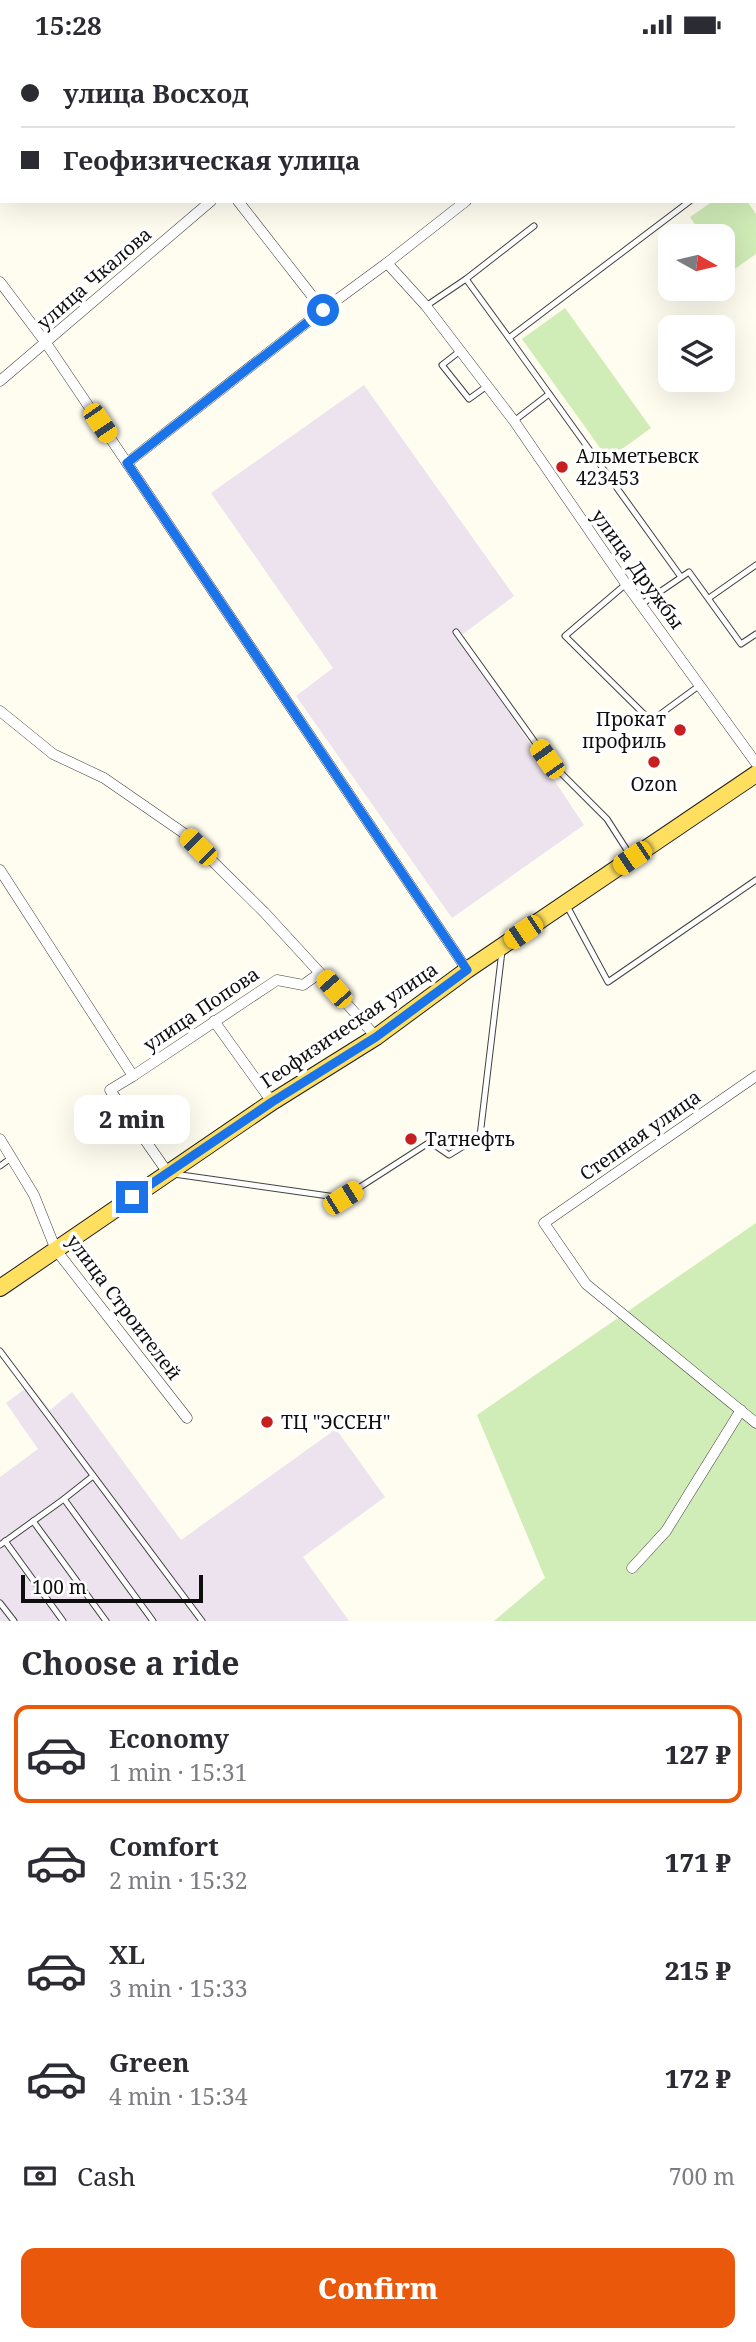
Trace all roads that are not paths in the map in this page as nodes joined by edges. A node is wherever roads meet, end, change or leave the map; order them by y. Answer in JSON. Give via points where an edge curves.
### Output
{"nodes":[{"id":1,"x":209,"y":203,"type":"edge"},
{"id":2,"x":240,"y":203,"type":"edge"},
{"id":3,"x":463,"y":203,"type":"edge"},
{"id":4,"x":687,"y":203,"type":"edge"},
{"id":5,"x":534,"y":226,"type":"dead end"},
{"id":6,"x":387,"y":263,"type":"junction"},
{"id":7,"x":466,"y":279,"type":"junction"},
{"id":8,"x":0,"y":282,"type":"edge"},
{"id":9,"x":426,"y":306,"type":"junction"},
{"id":10,"x":323,"y":310,"type":"junction"},
{"id":11,"x":509,"y":338,"type":"junction"},
{"id":12,"x":46,"y":343,"type":"junction"},
{"id":13,"x":460,"y":351,"type":"junction"},
{"id":14,"x":0,"y":381,"type":"edge"},
{"id":15,"x":487,"y":386,"type":"junction"},
{"id":16,"x":549,"y":394,"type":"junction"},
{"id":17,"x":514,"y":421,"type":"junction"},
{"id":18,"x":127,"y":463,"type":"junction"},
{"id":19,"x":756,"y":565,"type":"edge"},
{"id":20,"x":681,"y":577,"type":"junction"},
{"id":21,"x":626,"y":585,"type":"junction"},
{"id":22,"x":709,"y":598,"type":"junction"},
{"id":23,"x":642,"y":604,"type":"junction"},
{"id":24,"x":456,"y":632,"type":"dead end"},
{"id":25,"x":756,"y":634,"type":"edge"},
{"id":26,"x":700,"y":685,"type":"junction"},
{"id":27,"x":0,"y":711,"type":"edge"},
{"id":28,"x":756,"y":763,"type":"edge"},
{"id":29,"x":754,"y":781,"type":"edge"},
{"id":30,"x":632,"y":858,"type":"junction"},
{"id":31,"x":0,"y":870,"type":"edge"},
{"id":32,"x":756,"y":880,"type":"edge"},
{"id":33,"x":566,"y":903,"type":"junction"},
{"id":34,"x":502,"y":946,"type":"junction"},
{"id":35,"x":467,"y":970,"type":"junction"},
{"id":36,"x":320,"y":974,"type":"junction"},
{"id":37,"x":214,"y":1021,"type":"junction"},
{"id":38,"x":376,"y":1037,"type":"junction"},
{"id":39,"x":133,"y":1076,"type":"junction"},
{"id":40,"x":756,"y":1076,"type":"edge"},
{"id":41,"x":272,"y":1102,"type":"junction"},
{"id":42,"x":0,"y":1139,"type":"edge"},
{"id":43,"x":11,"y":1158,"type":"junction"},
{"id":44,"x":0,"y":1166,"type":"edge"},
{"id":45,"x":167,"y":1174,"type":"junction"},
{"id":46,"x":56,"y":1250,"type":"junction"},
{"id":47,"x":0,"y":1288,"type":"edge"},
{"id":48,"x":0,"y":1351,"type":"edge"},
{"id":49,"x":741,"y":1411,"type":"junction"},
{"id":50,"x":187,"y":1417,"type":"dead end"},
{"id":51,"x":756,"y":1423,"type":"edge"},
{"id":52,"x":93,"y":1476,"type":"junction"},
{"id":53,"x":64,"y":1499,"type":"junction"},
{"id":54,"x":33,"y":1521,"type":"junction"},
{"id":55,"x":3,"y":1543,"type":"edge"},
{"id":56,"x":632,"y":1568,"type":"dead end"},
{"id":57,"x":0,"y":1603,"type":"edge"},
{"id":58,"x":13,"y":1621,"type":"edge"},
{"id":59,"x":63,"y":1621,"type":"edge"},
{"id":60,"x":106,"y":1621,"type":"edge"},
{"id":61,"x":153,"y":1621,"type":"edge"},
{"id":62,"x":202,"y":1621,"type":"edge"}],
"edges":[{"from":1,"to":12,"type":"street","name":"улица Чкалова"},
{"from":2,"to":10,"type":"street"},
{"from":3,"to":6,"type":"street"},
{"from":4,"to":11,"type":"lane"},
{"from":5,"to":7,"type":"lane"},
{"from":6,"to":9,"type":"street","name":"улица Дружбы"},
{"from":6,"to":10,"type":"street"},
{"from":7,"to":9,"type":"lane"},
{"from":7,"to":11,"type":"lane"},
{"from":8,"to":12,"type":"street"},
{"from":9,"to":13,"type":"street","name":"улица Дружбы"},
{"from":10,"to":18,"type":"street"},
{"from":11,"to":16,"type":"lane"},
{"from":12,"to":14,"type":"street","name":"улица Чкалова"},
{"from":12,"to":18,"type":"street"},
{"from":13,"to":15,"type":"street","name":"улица Дружбы"},
{"from":13,"to":15,"type":"lane","via":[[442,365],[469,399]]},
{"from":15,"to":17,"type":"street","name":"улица Дружбы"},
{"from":16,"to":17,"type":"lane"},
{"from":16,"to":20,"type":"lane"},
{"from":17,"to":21,"type":"street","name":"улица Дружбы"},
{"from":18,"to":35,"type":"street"},
{"from":19,"to":22,"type":"lane"},
{"from":20,"to":22,"type":"lane","via":[[689,572]]},
{"from":20,"to":23,"type":"lane"},
{"from":21,"to":23,"type":"street","name":"улица Дружбы"},
{"from":21,"to":26,"type":"lane","via":[[565,636],[651,721]]},
{"from":22,"to":25,"type":"lane","via":[[741,644]]},
{"from":23,"to":26,"type":"street","name":"улица Дружбы"},
{"from":24,"to":30,"type":"lane","via":[[547,759],[607,819]]},
{"from":26,"to":28,"type":"street","name":"улица Дружбы"},
{"from":27,"to":36,"type":"street","via":[[53,754],[104,778],[185,834]]},
{"from":29,"to":30,"type":"main road","name":"Геофизическая улица"},
{"from":30,"to":33,"type":"main road","name":"Геофизическая улица"},
{"from":31,"to":39,"type":"street","name":"улица Попова"},
{"from":32,"to":33,"type":"lane","via":[[608,982]]},
{"from":33,"to":34,"type":"main road","name":"Геофизическая улица"},
{"from":34,"to":35,"type":"main road","name":"Геофизическая улица"},
{"from":34,"to":45,"type":"lane","via":[[480,1136],[449,1155],[430,1142],[343,1198]]},
{"from":35,"to":38,"type":"main road","name":"Геофизическая улица"},
{"from":36,"to":37,"type":"street","name":"улица Попова","via":[[303,985],[277,980]]},
{"from":36,"to":38,"type":"street"},
{"from":37,"to":39,"type":"street","name":"улица Попова"},
{"from":37,"to":41,"type":"street"},
{"from":38,"to":41,"type":"main road","name":"Геофизическая улица"},
{"from":39,"to":45,"type":"street","via":[[110,1090]]},
{"from":40,"to":49,"type":"street","name":"Степная улица","via":[[544,1223],[586,1284]]},
{"from":41,"to":45,"type":"main road","name":"Геофизическая улица"},
{"from":42,"to":43,"type":"street","name":"улица Строителей"},
{"from":43,"to":44,"type":"lane"},
{"from":43,"to":46,"type":"street","name":"улица Строителей","via":[[34,1195]]},
{"from":45,"to":46,"type":"main road","name":"Геофизическая улица"},
{"from":46,"to":47,"type":"main road","name":"Геофизическая улица"},
{"from":46,"to":50,"type":"street","name":"улица Строителей"},
{"from":48,"to":52,"type":"lane"},
{"from":49,"to":51,"type":"street"},
{"from":49,"to":56,"type":"street","via":[[666,1531]]},
{"from":52,"to":53,"type":"lane"},
{"from":52,"to":62,"type":"lane"},
{"from":53,"to":54,"type":"lane"},
{"from":53,"to":61,"type":"lane"},
{"from":54,"to":55,"type":"lane"},
{"from":54,"to":60,"type":"lane"},
{"from":55,"to":59,"type":"lane"},
{"from":57,"to":58,"type":"lane"}]}
